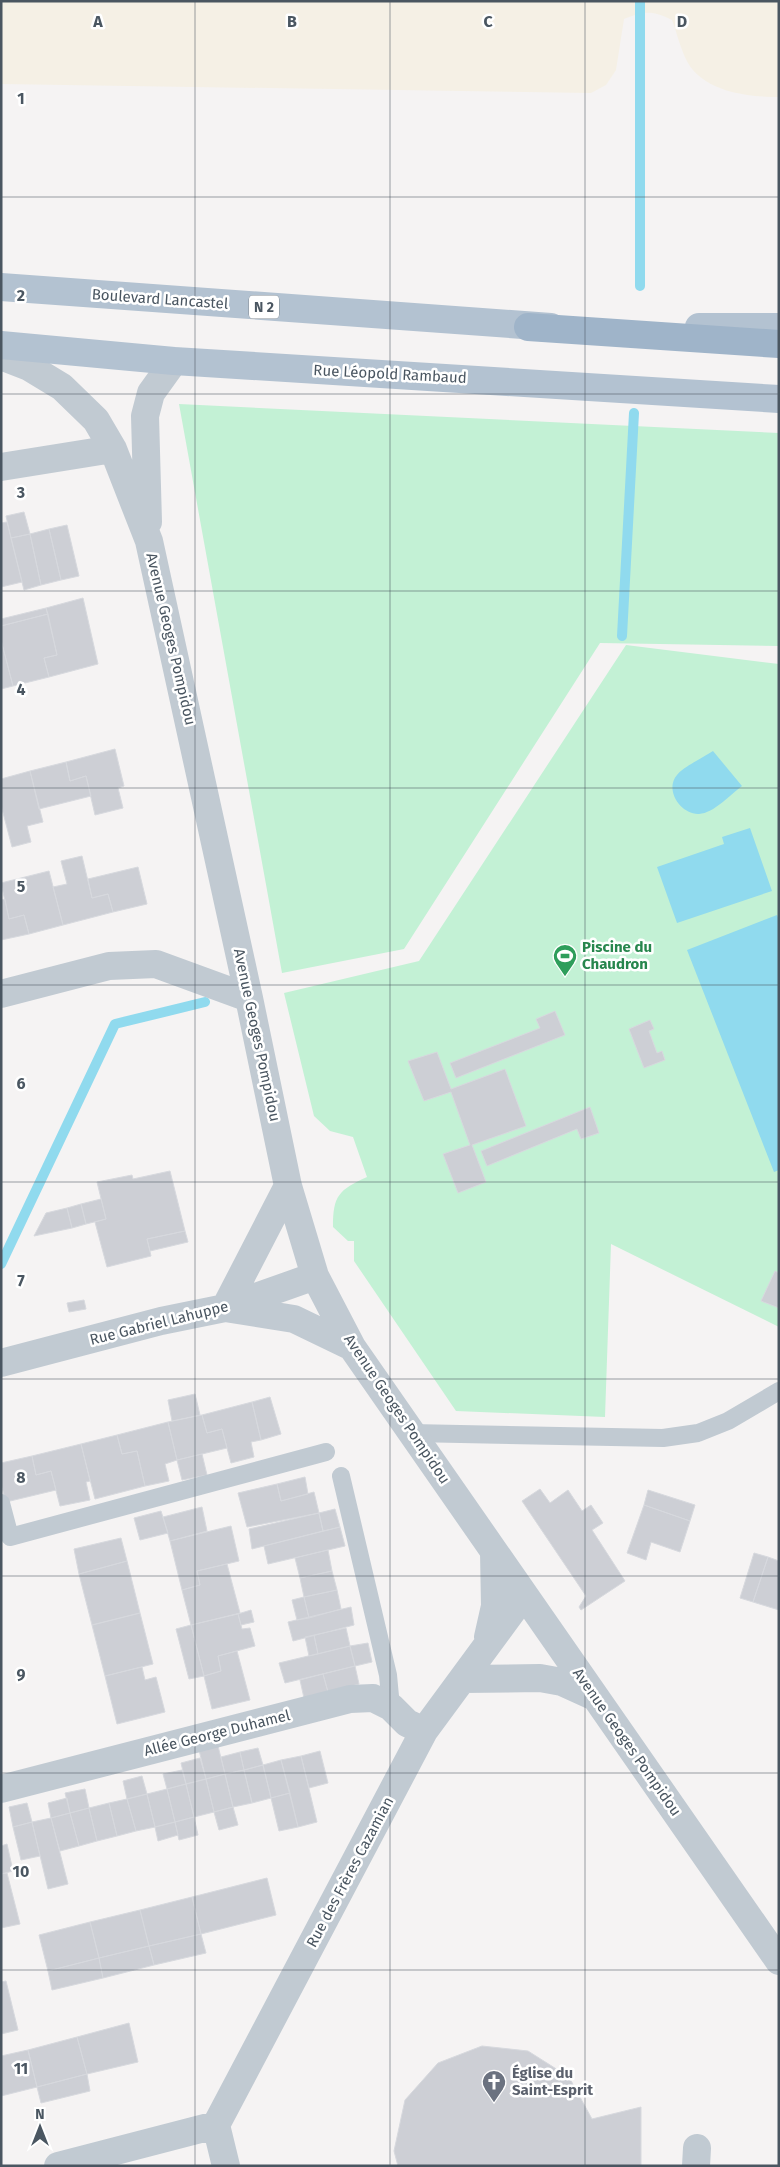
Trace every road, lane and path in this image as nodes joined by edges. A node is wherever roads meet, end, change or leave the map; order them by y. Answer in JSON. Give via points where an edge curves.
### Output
{"nodes":[{"id":1,"x":1,"y":288,"type":"edge"},
{"id":2,"x":528,"y":327,"type":"junction"},
{"id":3,"x":779,"y":327,"type":"edge"},
{"id":4,"x":779,"y":344,"type":"edge"},
{"id":5,"x":1,"y":345,"type":"edge"},
{"id":6,"x":1,"y":356,"type":"edge"},
{"id":7,"x":174,"y":361,"type":"junction"},
{"id":8,"x":779,"y":399,"type":"edge"},
{"id":9,"x":113,"y":450,"type":"junction"},
{"id":10,"x":1,"y":467,"type":"edge"},
{"id":11,"x":149,"y":541,"type":"junction"},
{"id":12,"x":1,"y":994,"type":"edge"},
{"id":13,"x":250,"y":998,"type":"junction"},
{"id":14,"x":288,"y":1186,"type":"junction"},
{"id":15,"x":315,"y":1276,"type":"junction"},
{"id":16,"x":225,"y":1308,"type":"junction"},
{"id":17,"x":352,"y":1347,"type":"junction"},
{"id":18,"x":1,"y":1363,"type":"edge"},
{"id":19,"x":779,"y":1391,"type":"edge"},
{"id":20,"x":411,"y":1433,"type":"junction"},
{"id":21,"x":326,"y":1452,"type":"dead end"},
{"id":22,"x":341,"y":1476,"type":"dead end"},
{"id":23,"x":1,"y":1503,"type":"edge"},
{"id":24,"x":494,"y":1552,"type":"junction"},
{"id":25,"x":524,"y":1595,"type":"junction"},
{"id":26,"x":486,"y":1646,"type":"junction"},
{"id":27,"x":464,"y":1679,"type":"junction"},
{"id":28,"x":596,"y":1697,"type":"junction"},
{"id":29,"x":391,"y":1707,"type":"junction"},
{"id":30,"x":424,"y":1732,"type":"junction"},
{"id":31,"x":1,"y":1789,"type":"edge"},
{"id":32,"x":779,"y":1961,"type":"edge"},
{"id":33,"x":216,"y":2125,"type":"junction"},
{"id":34,"x":58,"y":2166,"type":"edge"},
{"id":35,"x":226,"y":2166,"type":"edge"}],
"edges":[{"from":1,"to":2,"type":"main road","name":"Boulevard Lancastel","number":"N 2"},
{"from":2,"to":3,"type":"main road","name":"Boulevard Lancastel"},
{"from":2,"to":4,"type":"highway","number":"N 2"},
{"from":5,"to":7,"type":"main road","name":"Rue Léopold Rambaud"},
{"from":6,"to":9,"type":"street","name":"Avenue Geoges Pompidou","via":[[29,367],[62,387],[96,420]]},
{"from":7,"to":8,"type":"main road","name":"Rue Léopold Rambaud"},
{"from":7,"to":11,"type":"street","name":"Avenue Geoges Pompidou","via":[[151,393],[145,416]]},
{"from":9,"to":10,"type":"street"},
{"from":9,"to":11,"type":"street","name":"Avenue Geoges Pompidou"},
{"from":11,"to":13,"type":"street","name":"Avenue Geoges Pompidou"},
{"from":12,"to":13,"type":"street","via":[[109,966],[156,964]]},
{"from":13,"to":14,"type":"street","name":"Avenue Geoges Pompidou"},
{"from":14,"to":15,"type":"street","name":"Avenue Geoges Pompidou"},
{"from":14,"to":16,"type":"street"},
{"from":15,"to":16,"type":"street","name":"Rue Gabriel Lahuppe"},
{"from":15,"to":17,"type":"street","name":"Avenue Geoges Pompidou"},
{"from":16,"to":17,"type":"street","via":[[294,1320]]},
{"from":16,"to":18,"type":"street","name":"Rue Gabriel Lahuppe","via":[[161,1320]]},
{"from":17,"to":20,"type":"street","name":"Avenue Geoges Pompidou"},
{"from":19,"to":20,"type":"lane","via":[[728,1421],[698,1433],[663,1438]]},
{"from":20,"to":24,"type":"street","name":"Avenue Geoges Pompidou"},
{"from":21,"to":23,"type":"lane","via":[[10,1537]]},
{"from":22,"to":29,"type":"lane","via":[[388,1675]]},
{"from":24,"to":25,"type":"street","name":"Avenue Geoges Pompidou"},
{"from":24,"to":26,"type":"street","via":[[495,1606]]},
{"from":25,"to":26,"type":"street","name":"Rue des Frères Cazamian"},
{"from":25,"to":28,"type":"street","name":"Avenue Geoges Pompidou"},
{"from":26,"to":27,"type":"street","name":"Rue des Frères Cazamian"},
{"from":27,"to":28,"type":"street","via":[[540,1678],[562,1682]]},
{"from":27,"to":30,"type":"street","name":"Rue des Frères Cazamian"},
{"from":28,"to":32,"type":"street","name":"Avenue Geoges Pompidou"},
{"from":29,"to":30,"type":"street","name":"Allée George Duhamel","via":[[407,1723]]},
{"from":29,"to":31,"type":"street","name":"Allée George Duhamel","via":[[373,1698],[350,1699]]},
{"from":30,"to":33,"type":"street","name":"Rue des Frères Cazamian"},
{"from":33,"to":34,"type":"street"},
{"from":33,"to":35,"type":"street"}]}
